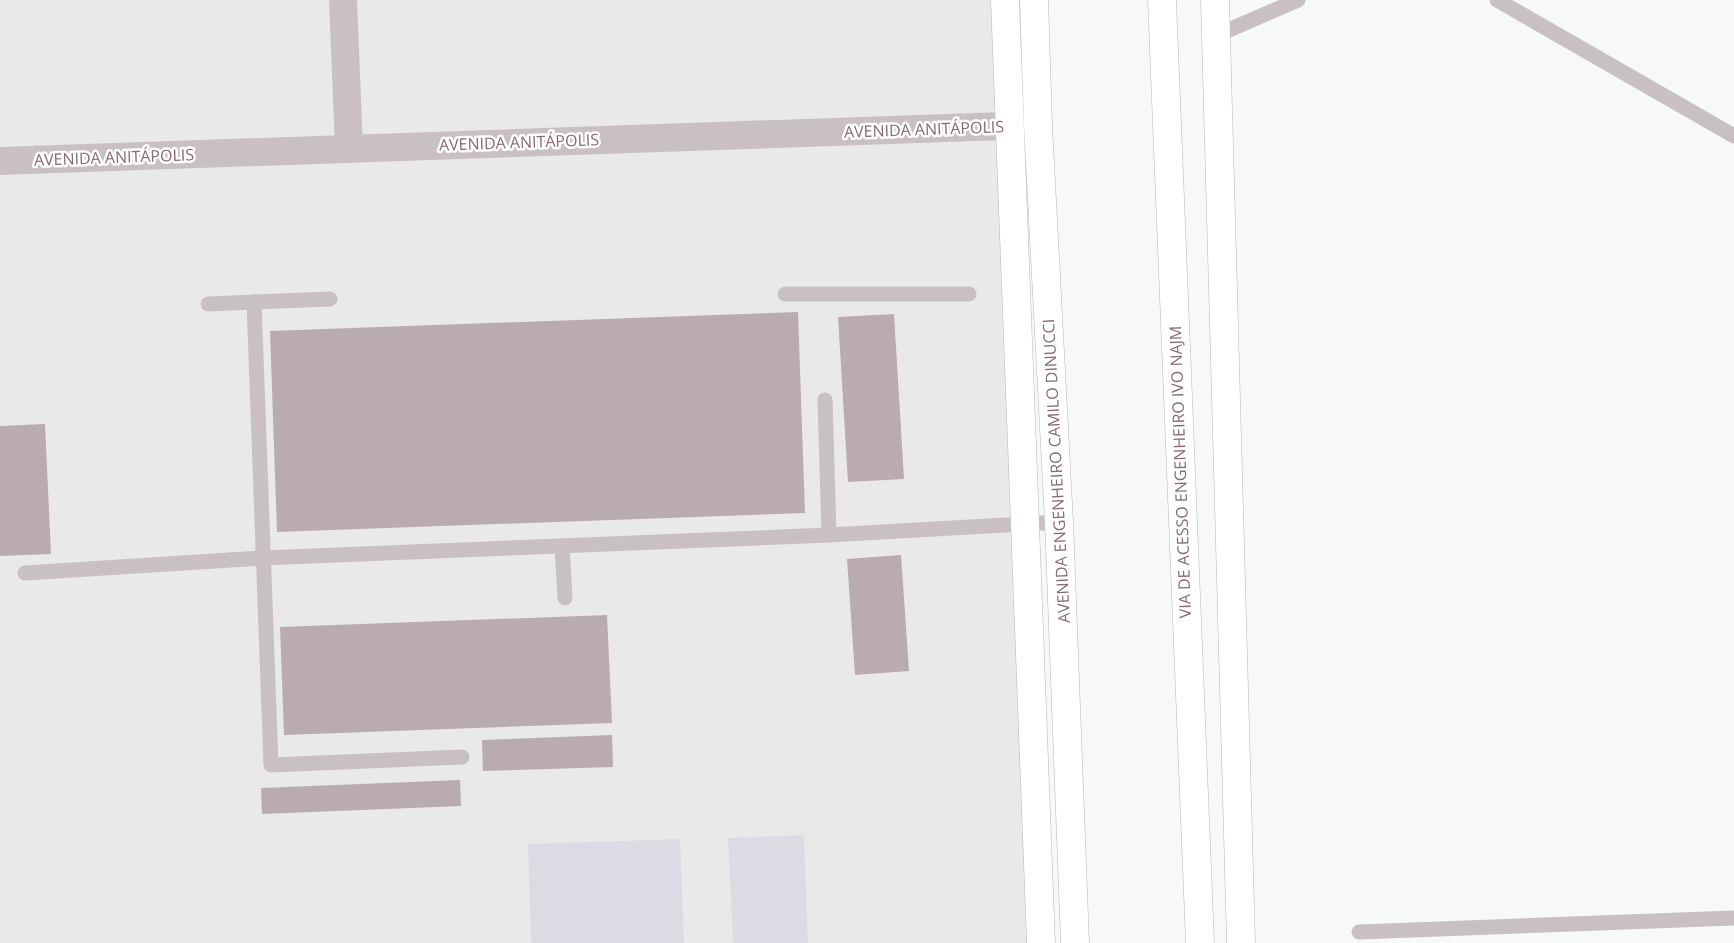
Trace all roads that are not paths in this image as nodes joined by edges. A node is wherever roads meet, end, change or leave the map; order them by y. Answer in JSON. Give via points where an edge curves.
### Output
{"nodes":[{"id":1,"x":344,"y":0,"type":"edge"},
{"id":2,"x":1005,"y":0,"type":"edge"},
{"id":3,"x":1034,"y":0,"type":"edge"},
{"id":4,"x":1162,"y":0,"type":"edge"},
{"id":5,"x":1215,"y":0,"type":"edge"},
{"id":6,"x":1298,"y":0,"type":"edge"},
{"id":7,"x":1497,"y":0,"type":"edge"},
{"id":8,"x":1215,"y":36,"type":"junction"},
{"id":9,"x":1038,"y":125,"type":"junction"},
{"id":10,"x":1011,"y":126,"type":"junction"},
{"id":11,"x":1734,"y":136,"type":"edge"},
{"id":12,"x":349,"y":148,"type":"junction"},
{"id":13,"x":0,"y":161,"type":"edge"},
{"id":14,"x":785,"y":294,"type":"dead end"},
{"id":15,"x":969,"y":294,"type":"dead end"},
{"id":16,"x":330,"y":299,"type":"dead end"},
{"id":17,"x":254,"y":302,"type":"junction"},
{"id":18,"x":208,"y":304,"type":"dead end"},
{"id":19,"x":825,"y":400,"type":"dead end"},
{"id":20,"x":1059,"y":522,"type":"junction"},
{"id":21,"x":1026,"y":523,"type":"junction"},
{"id":22,"x":829,"y":535,"type":"junction"},
{"id":23,"x":562,"y":546,"type":"junction"},
{"id":24,"x":262,"y":558,"type":"junction"},
{"id":25,"x":25,"y":573,"type":"dead end"},
{"id":26,"x":565,"y":598,"type":"dead end"},
{"id":27,"x":462,"y":756,"type":"dead end"},
{"id":28,"x":1734,"y":918,"type":"edge"},
{"id":29,"x":1359,"y":932,"type":"dead end"},
{"id":30,"x":1041,"y":943,"type":"edge"},
{"id":31,"x":1075,"y":943,"type":"edge"},
{"id":32,"x":1200,"y":943,"type":"edge"},
{"id":33,"x":1241,"y":943,"type":"edge"}],
"edges":[{"from":1,"to":12,"type":"street"},
{"from":2,"to":10,"type":"street","name":"AVENIDA ENGENHEIRO CAMILO DINUCCI"},
{"from":3,"to":9,"type":"street","name":"AVENIDA ENGENHEIRO CAMILO DINUCCI"},
{"from":4,"to":32,"type":"street","name":"VIA DE ACESSO ENGENHEIRO IVO NAJM"},
{"from":5,"to":8,"type":"street"},
{"from":6,"to":8,"type":"lane"},
{"from":7,"to":11,"type":"lane"},
{"from":8,"to":33,"type":"street"},
{"from":9,"to":10,"type":"street","name":"AVENIDA ANITÁPOLIS"},
{"from":9,"to":20,"type":"street","name":"AVENIDA ENGENHEIRO CAMILO DINUCCI"},
{"from":10,"to":12,"type":"street","name":"AVENIDA ANITÁPOLIS"},
{"from":10,"to":21,"type":"street","name":"AVENIDA ENGENHEIRO CAMILO DINUCCI"},
{"from":12,"to":13,"type":"street","name":"AVENIDA ANITÁPOLIS"},
{"from":14,"to":15,"type":"lane"},
{"from":16,"to":17,"type":"lane"},
{"from":17,"to":18,"type":"lane"},
{"from":17,"to":24,"type":"lane"},
{"from":19,"to":22,"type":"lane"},
{"from":20,"to":21,"type":"lane"},
{"from":20,"to":31,"type":"street","name":"AVENIDA ENGENHEIRO CAMILO DINUCCI"},
{"from":21,"to":22,"type":"lane"},
{"from":21,"to":30,"type":"street","name":"AVENIDA ENGENHEIRO CAMILO DINUCCI"},
{"from":22,"to":23,"type":"lane"},
{"from":23,"to":24,"type":"lane"},
{"from":23,"to":26,"type":"lane"},
{"from":24,"to":25,"type":"lane"},
{"from":24,"to":27,"type":"lane","via":[[271,765]]},
{"from":28,"to":29,"type":"lane"}]}
